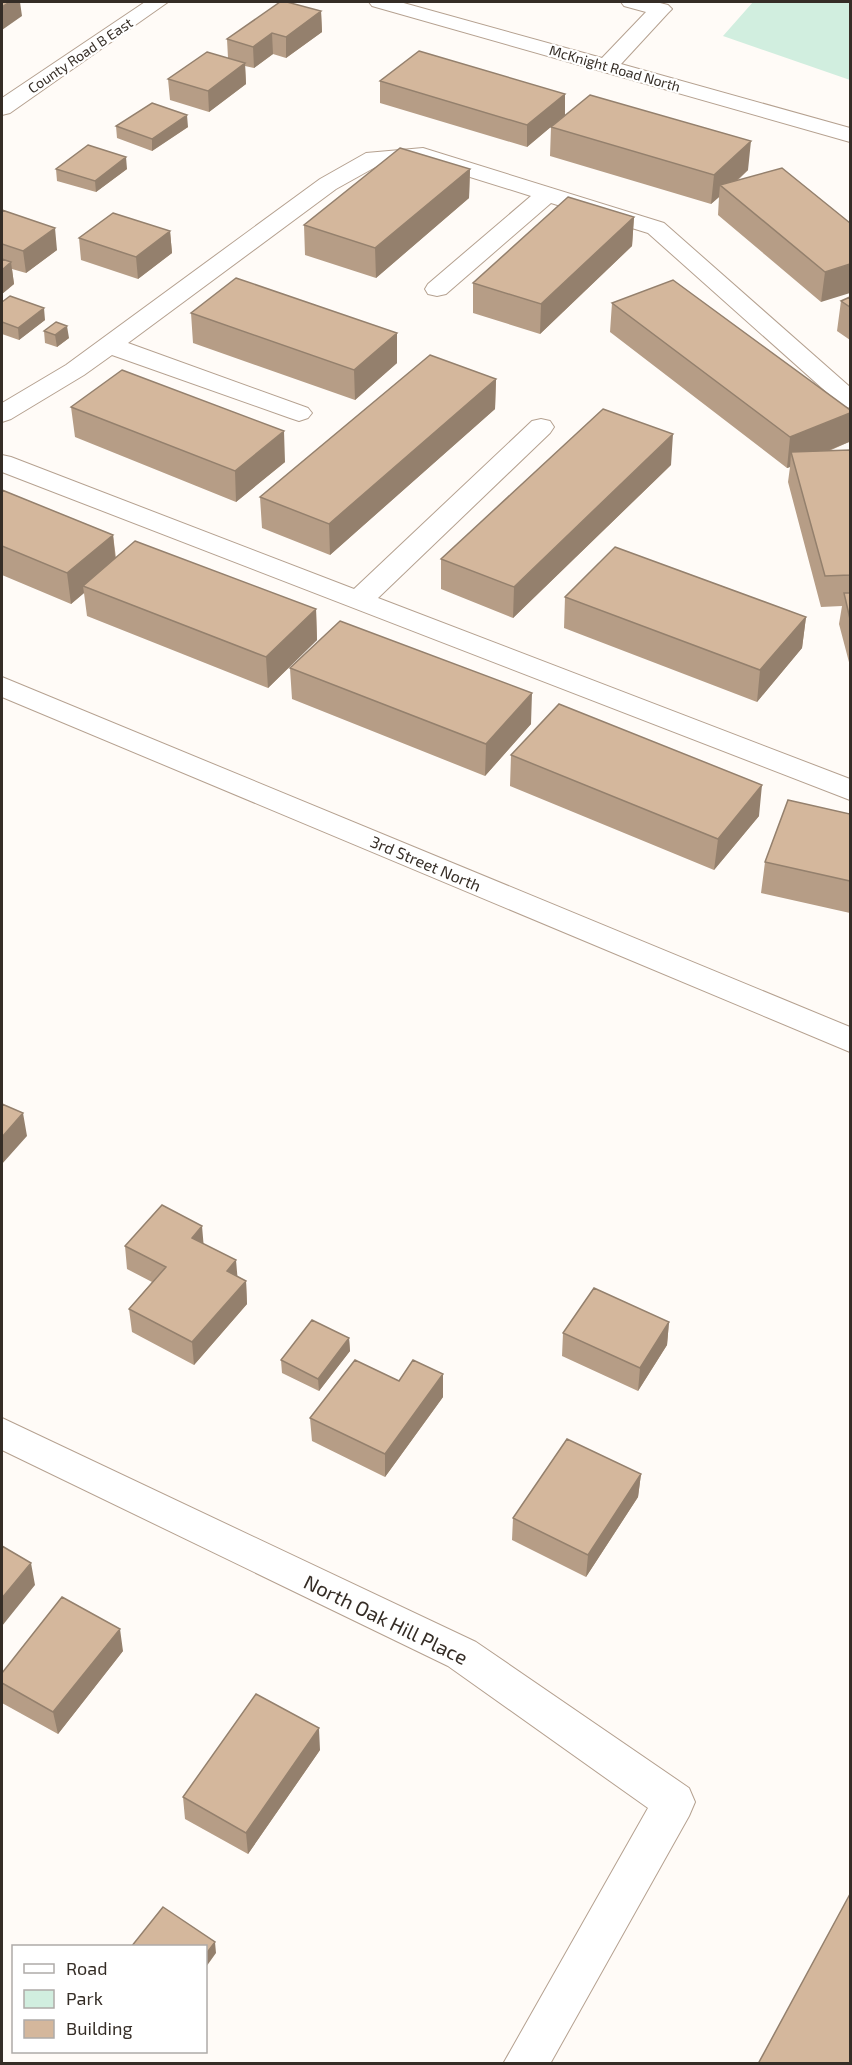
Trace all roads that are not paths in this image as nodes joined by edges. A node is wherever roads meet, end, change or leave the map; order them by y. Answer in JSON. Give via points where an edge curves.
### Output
{"nodes":[{"id":1,"x":158,"y":2,"type":"edge"},
{"id":2,"x":379,"y":2,"type":"edge"},
{"id":3,"x":632,"y":2,"type":"edge"},
{"id":4,"x":666,"y":5,"type":"edge"},
{"id":5,"x":607,"y":66,"type":"junction"},
{"id":6,"x":2,"y":108,"type":"edge"},
{"id":7,"x":850,"y":135,"type":"edge"},
{"id":8,"x":547,"y":194,"type":"junction"},
{"id":9,"x":437,"y":289,"type":"dead end"},
{"id":10,"x":109,"y":345,"type":"junction"},
{"id":11,"x":850,"y":400,"type":"edge"},
{"id":12,"x":299,"y":413,"type":"dead end"},
{"id":13,"x":2,"y":414,"type":"edge"},
{"id":14,"x":541,"y":427,"type":"dead end"},
{"id":15,"x":2,"y":463,"type":"edge"},
{"id":16,"x":358,"y":601,"type":"junction"},
{"id":17,"x":2,"y":686,"type":"edge"},
{"id":18,"x":850,"y":790,"type":"edge"},
{"id":19,"x":850,"y":1040,"type":"edge"},
{"id":20,"x":2,"y":1433,"type":"edge"},
{"id":21,"x":525,"y":2064,"type":"edge"}],
"edges":[{"from":1,"to":6,"type":"street","name":"County Road B East"},
{"from":2,"to":5,"type":"street","name":"McKnight Road North"},
{"from":3,"to":4,"type":"street"},
{"from":4,"to":5,"type":"street"},
{"from":5,"to":7,"type":"street","name":"McKnight Road North"},
{"from":8,"to":9,"type":"street"},
{"from":8,"to":10,"type":"street","via":[[423,155],[374,158],[328,184]]},
{"from":8,"to":11,"type":"street","via":[[656,228]]},
{"from":10,"to":12,"type":"street"},
{"from":10,"to":13,"type":"street"},
{"from":14,"to":16,"type":"street"},
{"from":15,"to":16,"type":"street"},
{"from":16,"to":18,"type":"street"},
{"from":17,"to":19,"type":"street","name":"3rd Street North"},
{"from":20,"to":21,"type":"street","name":"North Oak Hill Place","via":[[462,1654],[674,1802]]}]}
